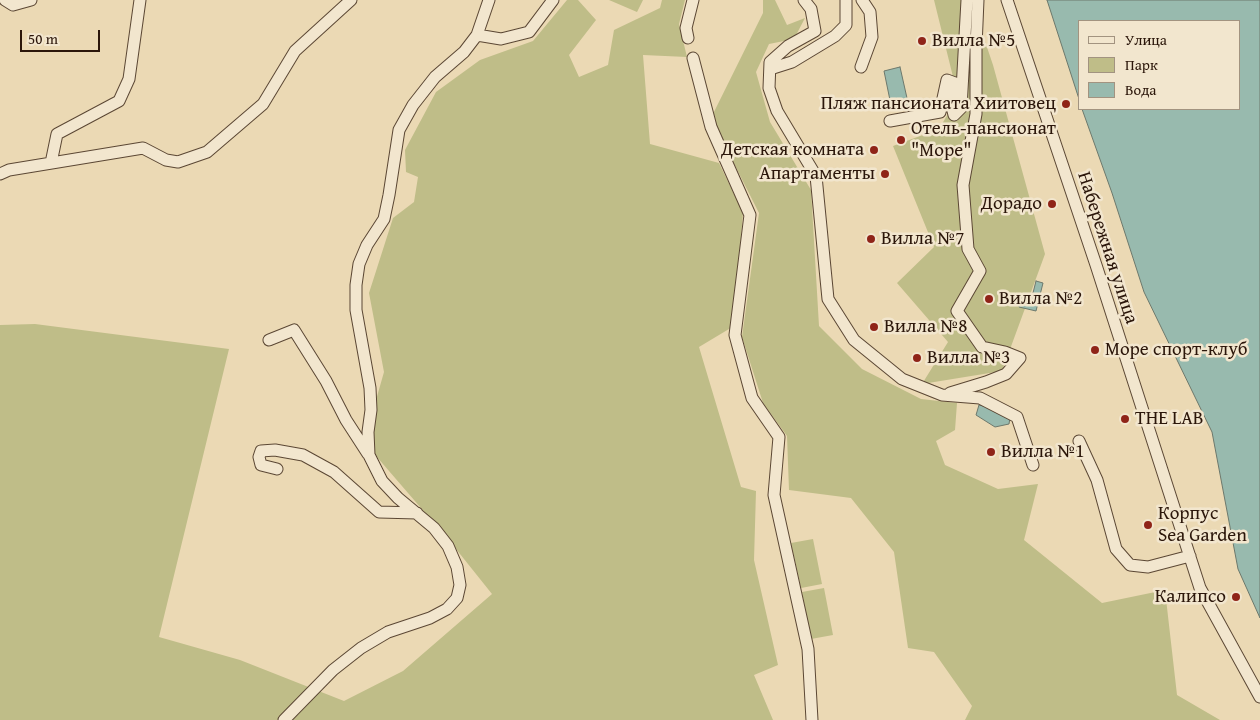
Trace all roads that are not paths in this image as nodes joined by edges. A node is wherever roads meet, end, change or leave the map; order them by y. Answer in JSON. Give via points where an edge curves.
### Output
{"nodes":[{"id":1,"x":4,"y":0,"type":"edge"},
{"id":2,"x":31,"y":0,"type":"edge"},
{"id":3,"x":140,"y":0,"type":"edge"},
{"id":4,"x":351,"y":0,"type":"edge"},
{"id":5,"x":489,"y":0,"type":"edge"},
{"id":6,"x":553,"y":0,"type":"edge"},
{"id":7,"x":693,"y":0,"type":"edge"},
{"id":8,"x":804,"y":0,"type":"edge"},
{"id":9,"x":846,"y":0,"type":"edge"},
{"id":10,"x":862,"y":0,"type":"edge"},
{"id":11,"x":967,"y":0,"type":"edge"},
{"id":12,"x":978,"y":0,"type":"edge"},
{"id":13,"x":1007,"y":0,"type":"edge"},
{"id":14,"x":477,"y":35,"type":"junction"},
{"id":15,"x":688,"y":38,"type":"dead end"},
{"id":16,"x":693,"y":58,"type":"dead end"},
{"id":17,"x":861,"y":67,"type":"dead end"},
{"id":18,"x":770,"y":69,"type":"junction"},
{"id":19,"x":890,"y":121,"type":"dead end"},
{"id":20,"x":52,"y":163,"type":"junction"},
{"id":21,"x":0,"y":174,"type":"edge"},
{"id":22,"x":269,"y":340,"type":"dead end"},
{"id":23,"x":942,"y":395,"type":"junction"},
{"id":24,"x":1079,"y":441,"type":"dead end"},
{"id":25,"x":369,"y":455,"type":"junction"},
{"id":26,"x":1033,"y":465,"type":"dead end"},
{"id":27,"x":277,"y":469,"type":"dead end"},
{"id":28,"x":417,"y":513,"type":"junction"},
{"id":29,"x":1190,"y":556,"type":"junction"},
{"id":30,"x":1260,"y":697,"type":"edge"},
{"id":31,"x":284,"y":720,"type":"edge"},
{"id":32,"x":812,"y":720,"type":"edge"}],
"edges":[{"from":1,"to":2,"type":"street","via":[[13,5]]},
{"from":3,"to":20,"type":"street","via":[[129,79],[119,100],[57,134]]},
{"from":4,"to":20,"type":"street","via":[[295,51],[263,104],[207,152],[178,162],[166,160],[143,148]]},
{"from":5,"to":14,"type":"street"},
{"from":6,"to":14,"type":"street","via":[[529,32],[501,39]]},
{"from":7,"to":15,"type":"street","via":[[686,28]]},
{"from":8,"to":18,"type":"street","via":[[811,9],[815,31],[788,46],[770,62]]},
{"from":9,"to":18,"type":"street","via":[[846,25],[835,36],[792,62]]},
{"from":10,"to":17,"type":"street","via":[[870,12],[872,37]]},
{"from":11,"to":19,"type":"street","via":[[961,108],[954,115],[954,82],[947,80],[940,112]]},
{"from":12,"to":23,"type":"street","via":[[976,114],[963,186],[968,249],[980,271],[957,311],[982,347],[1020,358],[1006,374]]},
{"from":13,"to":29,"type":"street","name":"Набережная улица"},
{"from":14,"to":25,"type":"street","via":[[412,105],[399,130],[384,219],[358,264],[356,310],[370,388]]},
{"from":16,"to":32,"type":"street","via":[[710,128],[750,215],[735,335],[752,398],[779,437],[774,495],[808,649]]},
{"from":18,"to":23,"type":"street","via":[[770,88],[777,111],[816,176],[828,299],[854,340],[902,379]]},
{"from":20,"to":21,"type":"street"},
{"from":22,"to":25,"type":"street","via":[[294,330]]},
{"from":23,"to":26,"type":"street","via":[[980,398],[1017,417]]},
{"from":24,"to":29,"type":"street","via":[[1097,480],[1116,549],[1130,565],[1148,567]]},
{"from":25,"to":28,"type":"street","via":[[382,481]]},
{"from":27,"to":28,"type":"street","via":[[261,465],[259,457],[262,451],[303,455],[334,472],[379,512]]},
{"from":28,"to":31,"type":"street","via":[[448,546],[459,576],[457,598],[447,609],[430,618],[388,632],[361,648],[333,670]]},
{"from":29,"to":30,"type":"street","name":"Набережная улица","via":[[1200,588]]}]}
